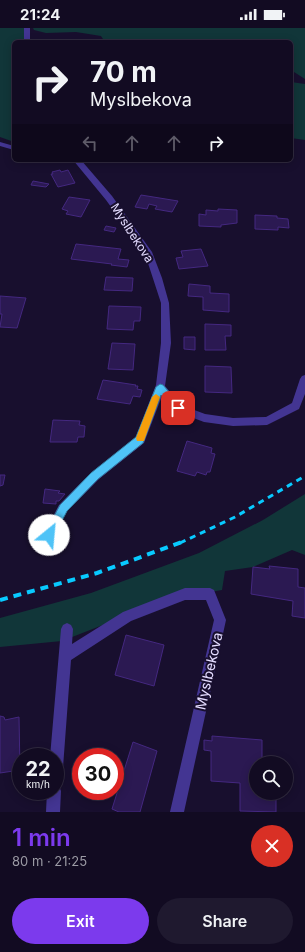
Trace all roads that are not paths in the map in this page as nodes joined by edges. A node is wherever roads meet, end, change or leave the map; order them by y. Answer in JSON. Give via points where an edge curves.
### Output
{"nodes":[{"id":1,"x":27,"y":28,"type":"edge"},
{"id":2,"x":27,"y":40,"type":"edge"},
{"id":3,"x":0,"y":144,"type":"edge"},
{"id":4,"x":12,"y":147,"type":"edge"},
{"id":5,"x":79,"y":162,"type":"edge"},
{"id":6,"x":305,"y":379,"type":"edge"},
{"id":7,"x":160,"y":387,"type":"junction"},
{"id":8,"x":49,"y":535,"type":"dead end"},
{"id":9,"x":67,"y":629,"type":"dead end"},
{"id":10,"x":65,"y":656,"type":"junction"},
{"id":11,"x":58,"y":748,"type":"edge"},
{"id":12,"x":53,"y":800,"type":"edge"},
{"id":13,"x":52,"y":812,"type":"edge"},
{"id":14,"x":176,"y":812,"type":"edge"}],
"edges":[{"from":1,"to":2,"type":"street"},
{"from":3,"to":4,"type":"street"},
{"from":5,"to":7,"type":"street","name":"Myslbekova","via":[[109,198],[149,254],[158,278],[165,303],[166,324]]},
{"from":6,"to":7,"type":"street","via":[[296,406],[267,421],[233,422],[204,418],[178,408]]},
{"from":7,"to":8,"type":"street","name":"Myslbekova","via":[[140,440],[94,476],[63,508]]},
{"from":9,"to":10,"type":"street"},
{"from":10,"to":11,"type":"street"},
{"from":10,"to":14,"type":"street","name":"Myslbekova","via":[[127,616],[185,594],[210,594],[220,620]]},
{"from":12,"to":13,"type":"street"}]}
